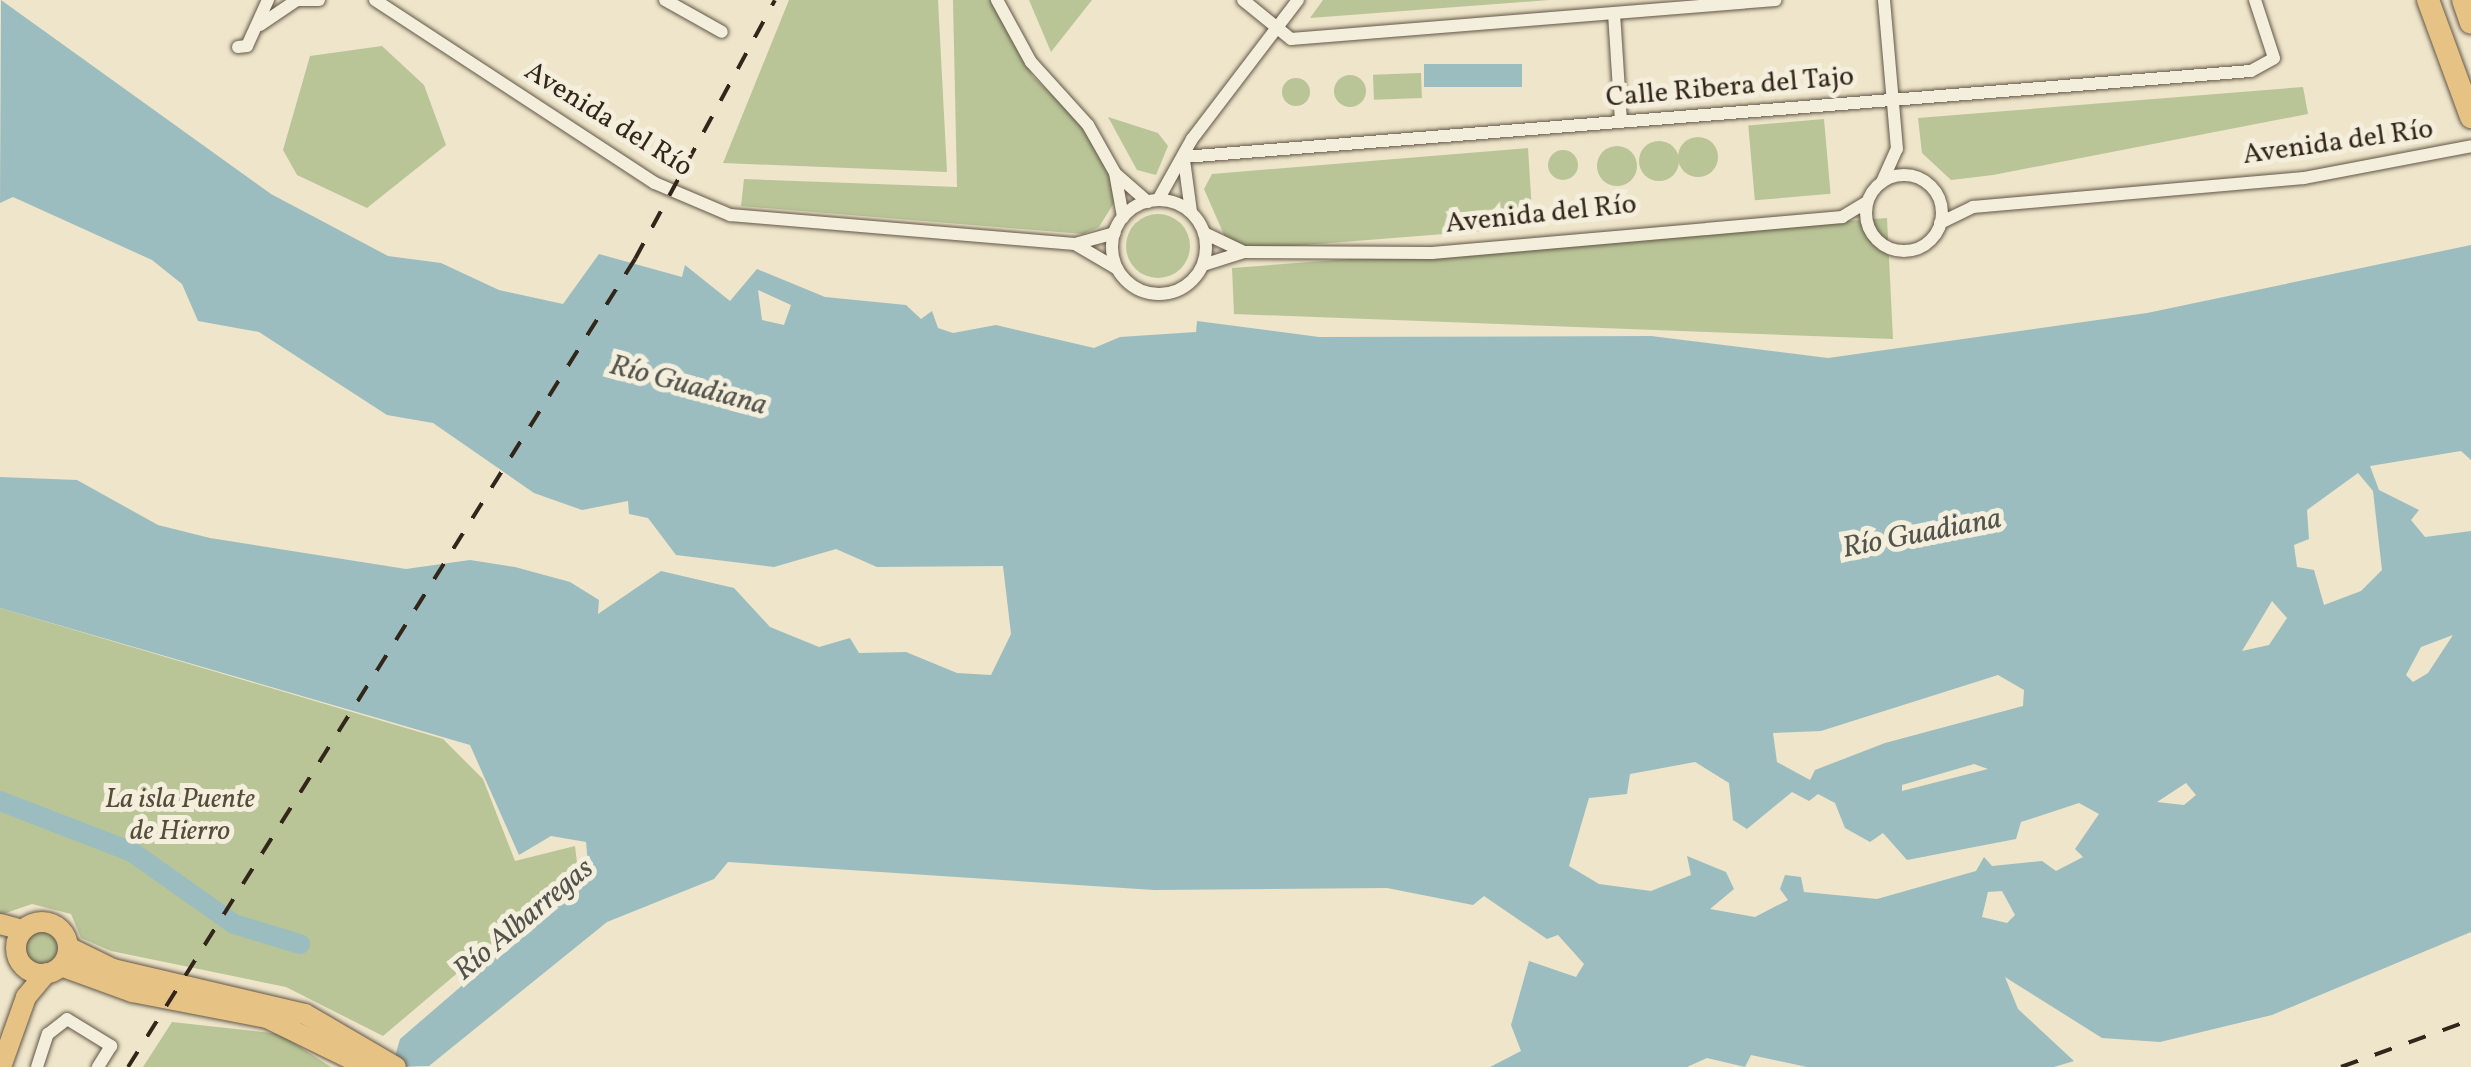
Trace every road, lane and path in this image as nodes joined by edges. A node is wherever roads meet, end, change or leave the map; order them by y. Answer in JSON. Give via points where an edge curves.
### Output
{"nodes":[{"id":1,"x":268,"y":0,"type":"edge"},
{"id":2,"x":297,"y":0,"type":"edge"},
{"id":3,"x":319,"y":0,"type":"edge"},
{"id":4,"x":375,"y":0,"type":"edge"},
{"id":5,"x":665,"y":0,"type":"edge"},
{"id":6,"x":996,"y":0,"type":"edge"},
{"id":7,"x":1243,"y":0,"type":"edge"},
{"id":8,"x":1298,"y":0,"type":"edge"},
{"id":9,"x":1775,"y":0,"type":"edge"},
{"id":10,"x":1884,"y":0,"type":"edge"},
{"id":11,"x":2255,"y":0,"type":"edge"},
{"id":12,"x":2428,"y":0,"type":"edge"},
{"id":13,"x":2463,"y":0,"type":"edge"},
{"id":14,"x":1614,"y":13,"type":"junction"},
{"id":15,"x":2471,"y":23,"type":"edge"},
{"id":16,"x":258,"y":26,"type":"junction"},
{"id":17,"x":1278,"y":27,"type":"junction"},
{"id":18,"x":722,"y":32,"type":"dead end"},
{"id":19,"x":238,"y":47,"type":"dead end"},
{"id":20,"x":1893,"y":100,"type":"junction"},
{"id":21,"x":2471,"y":118,"type":"edge"},
{"id":22,"x":1621,"y":122,"type":"junction"},
{"id":23,"x":2471,"y":146,"type":"edge"},
{"id":24,"x":1897,"y":149,"type":"junction"},
{"id":25,"x":1184,"y":157,"type":"junction"},
{"id":26,"x":1116,"y":173,"type":"junction"},
{"id":27,"x":1916,"y":178,"type":"junction"},
{"id":28,"x":1882,"y":182,"type":"junction"},
{"id":29,"x":1938,"y":198,"type":"junction"},
{"id":30,"x":1153,"y":201,"type":"junction"},
{"id":31,"x":1868,"y":202,"type":"junction"},
{"id":32,"x":1972,"y":207,"type":"junction"},
{"id":33,"x":1190,"y":212,"type":"junction"},
{"id":34,"x":1124,"y":217,"type":"junction"},
{"id":35,"x":1842,"y":217,"type":"junction"},
{"id":36,"x":1940,"y":223,"type":"junction"},
{"id":37,"x":1204,"y":232,"type":"junction"},
{"id":38,"x":1871,"y":232,"type":"junction"},
{"id":39,"x":1115,"y":233,"type":"junction"},
{"id":40,"x":1075,"y":244,"type":"junction"},
{"id":41,"x":1244,"y":252,"type":"junction"},
{"id":42,"x":1203,"y":265,"type":"junction"},
{"id":43,"x":1117,"y":268,"type":"junction"},
{"id":44,"x":0,"y":924,"type":"edge"},
{"id":45,"x":16,"y":948,"type":"edge"},
{"id":46,"x":58,"y":962,"type":"junction"},
{"id":47,"x":26,"y":997,"type":"junction"},
{"id":48,"x":366,"y":1060,"type":"edge"},
{"id":49,"x":39,"y":1063,"type":"edge"},
{"id":50,"x":0,"y":1067,"type":"edge"},
{"id":51,"x":55,"y":1067,"type":"edge"},
{"id":52,"x":98,"y":1067,"type":"edge"},
{"id":53,"x":396,"y":1067,"type":"edge"}],
"edges":[{"from":1,"to":16,"type":"street"},
{"from":2,"to":3,"type":"street"},
{"from":2,"to":16,"type":"street"},
{"from":4,"to":40,"type":"street","name":"Avenida del Río","via":[[708,208]]},
{"from":5,"to":18,"type":"street"},
{"from":6,"to":26,"type":"street"},
{"from":7,"to":17,"type":"street"},
{"from":8,"to":17,"type":"street"},
{"from":9,"to":14,"type":"street"},
{"from":10,"to":20,"type":"street"},
{"from":11,"to":20,"type":"street","name":"Calle Ribera del Tajo","via":[[2274,58],[2251,71]]},
{"from":12,"to":21,"type":"highway"},
{"from":13,"to":15,"type":"highway"},
{"from":14,"to":17,"type":"street","via":[[1292,39]]},
{"from":14,"to":22,"type":"street"},
{"from":16,"to":19,"type":"street"},
{"from":17,"to":25,"type":"street"},
{"from":20,"to":22,"type":"street","name":"Calle Ribera del Tajo"},
{"from":20,"to":24,"type":"street"},
{"from":22,"to":25,"type":"street","name":"Calle Ribera del Tajo"},
{"from":23,"to":32,"type":"street","name":"Avenida del Río","via":[[2304,178]]},
{"from":24,"to":27,"type":"street"},
{"from":24,"to":28,"type":"street"},
{"from":25,"to":30,"type":"street"},
{"from":25,"to":33,"type":"street"},
{"from":26,"to":30,"type":"street"},
{"from":26,"to":34,"type":"street"},
{"from":27,"to":28,"type":"street"},
{"from":27,"to":29,"type":"street"},
{"from":28,"to":31,"type":"street"},
{"from":29,"to":32,"type":"street","name":"Avenida del Río"},
{"from":29,"to":36,"type":"street"},
{"from":30,"to":33,"type":"street"},
{"from":30,"to":34,"type":"street"},
{"from":31,"to":35,"type":"street","name":"Avenida del Río"},
{"from":31,"to":38,"type":"street"},
{"from":32,"to":36,"type":"street","name":"Avenida del Río"},
{"from":33,"to":37,"type":"street"},
{"from":34,"to":39,"type":"street"},
{"from":35,"to":38,"type":"street"},
{"from":35,"to":41,"type":"street","name":"Avenida del Río","via":[[1432,252]]},
{"from":36,"to":38,"type":"street","via":[[1908,251]]},
{"from":37,"to":41,"type":"street","name":"Avenida del Río"},
{"from":37,"to":42,"type":"street"},
{"from":39,"to":40,"type":"street","name":"Avenida del Río"},
{"from":39,"to":43,"type":"street"},
{"from":40,"to":43,"type":"street","name":"Avenida del Río"},
{"from":41,"to":42,"type":"street","name":"Avenida del Río"},
{"from":42,"to":43,"type":"street","via":[[1169,293],[1139,290]]},
{"from":44,"to":45,"type":"main road"},
{"from":45,"to":46,"type":"main road"},
{"from":45,"to":46,"type":"main road","via":[[47,922]]},
{"from":45,"to":47,"type":"main road"},
{"from":46,"to":47,"type":"main road"},
{"from":46,"to":48,"type":"main road","via":[[305,1014]]},
{"from":47,"to":50,"type":"main road"},
{"from":48,"to":53,"type":"main road"},
{"from":49,"to":51,"type":"street"},
{"from":49,"to":52,"type":"street","via":[[48,1034],[66,1019],[111,1046]]}]}
